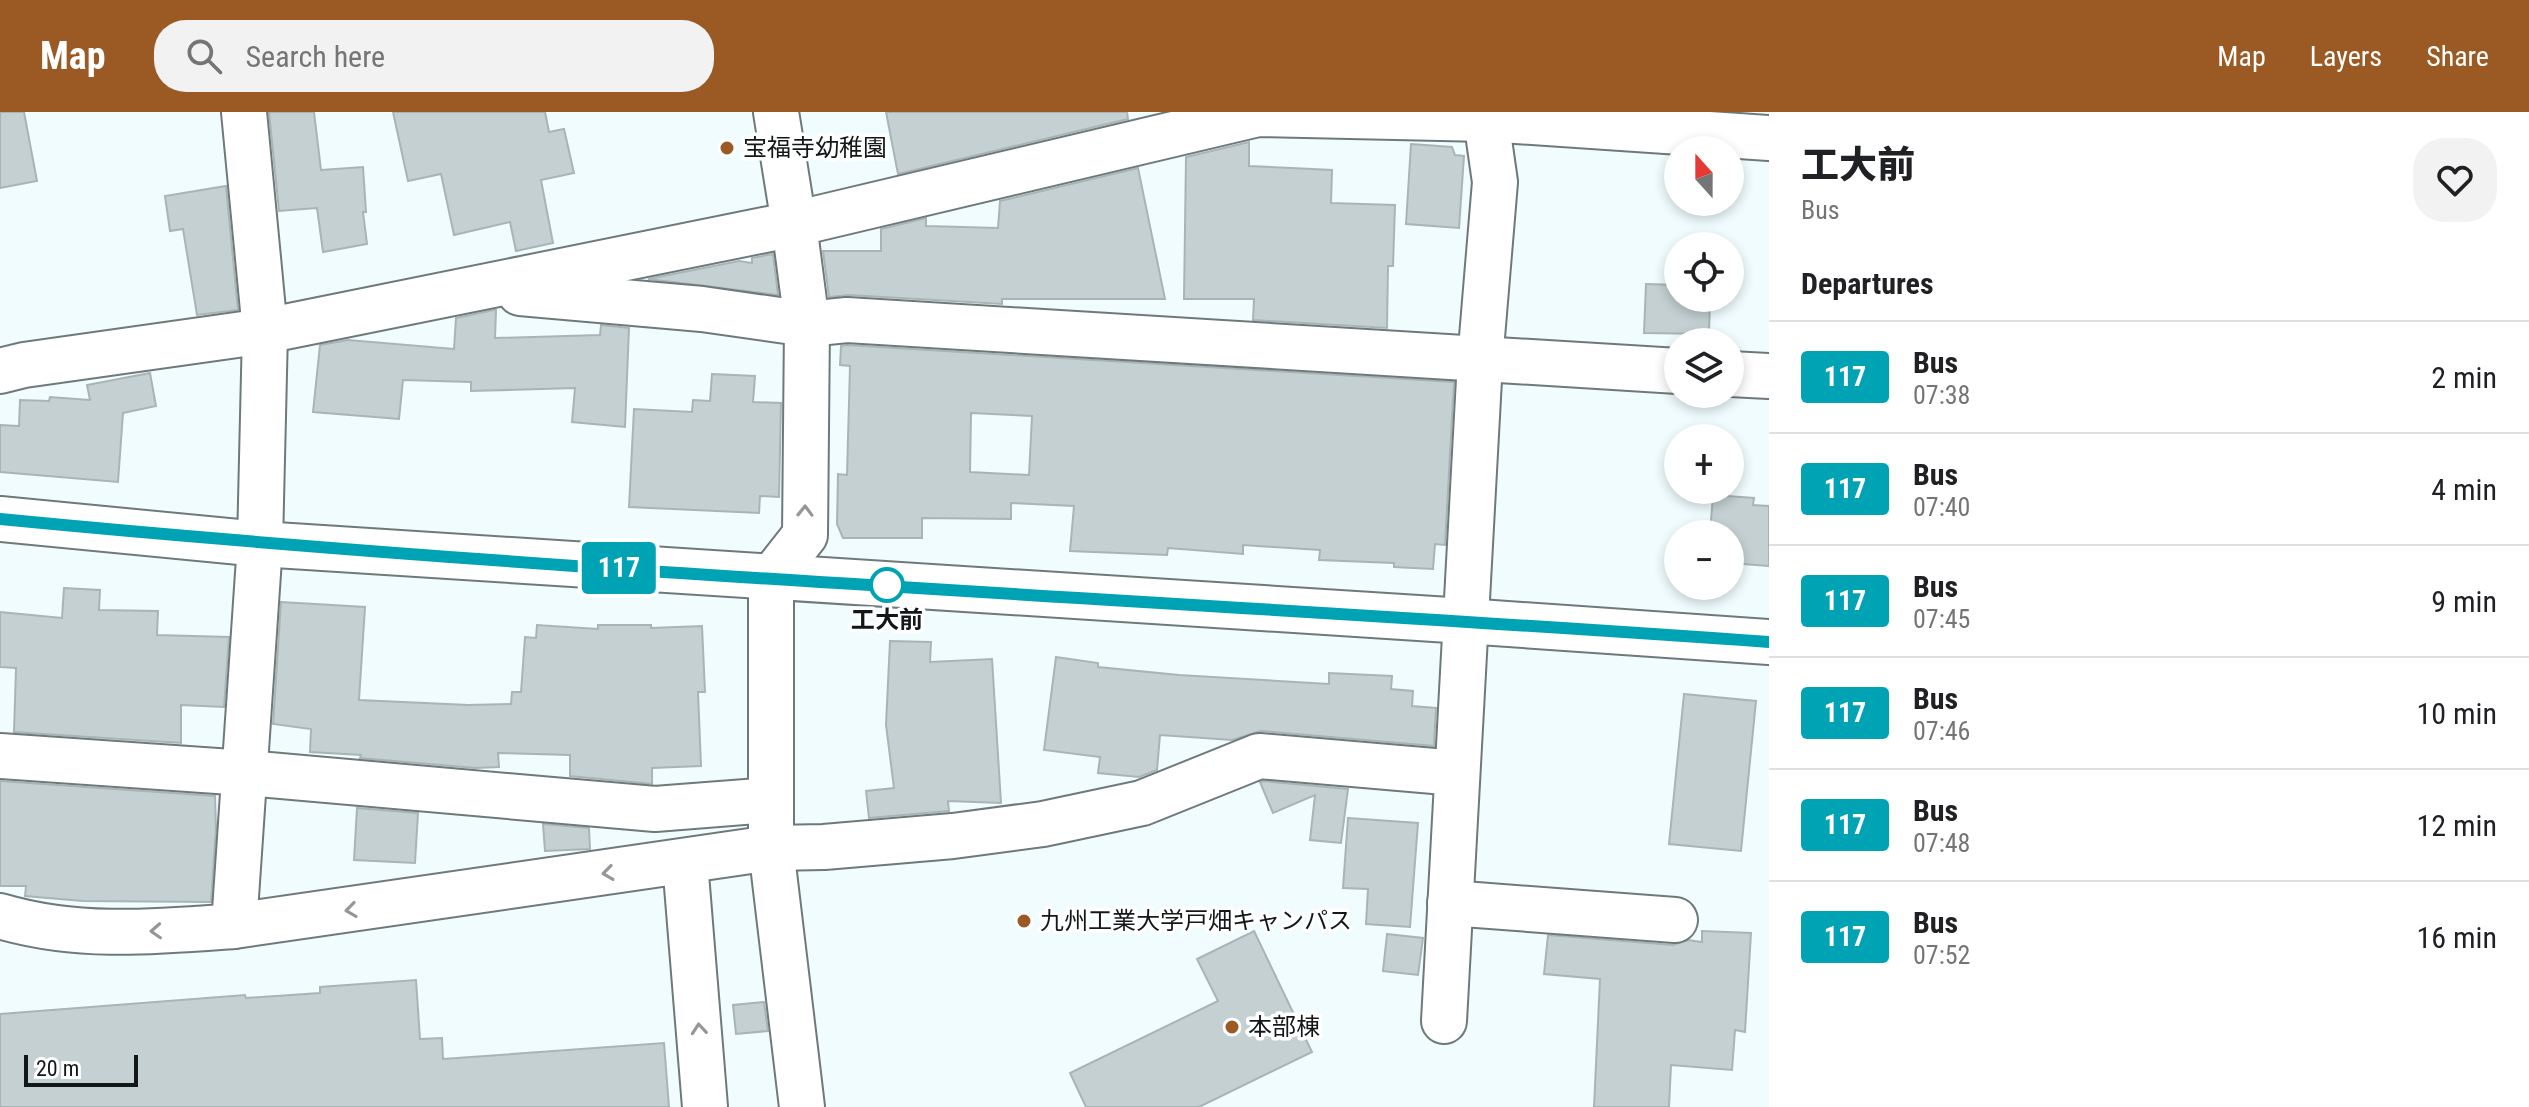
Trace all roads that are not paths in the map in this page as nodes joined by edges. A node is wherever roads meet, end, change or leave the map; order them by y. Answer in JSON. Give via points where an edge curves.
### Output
{"nodes":[{"id":1,"x":244,"y":112,"type":"edge"},
{"id":2,"x":776,"y":112,"type":"edge"},
{"id":3,"x":1486,"y":115,"type":"edge"},
{"id":4,"x":1769,"y":138,"type":"edge"},
{"id":5,"x":794,"y":224,"type":"junction"},
{"id":6,"x":471,"y":289,"type":"junction"},
{"id":7,"x":807,"y":324,"type":"junction"},
{"id":8,"x":265,"y":331,"type":"junction"},
{"id":9,"x":1480,"y":361,"type":"junction"},
{"id":10,"x":1664,"y":370,"type":"edge"},
{"id":11,"x":0,"y":371,"type":"edge"},
{"id":12,"x":1744,"y":375,"type":"edge"},
{"id":13,"x":1769,"y":376,"type":"edge"},
{"id":14,"x":0,"y":519,"type":"edge"},
{"id":15,"x":260,"y":544,"type":"junction"},
{"id":16,"x":771,"y":578,"type":"junction"},
{"id":17,"x":1465,"y":621,"type":"junction"},
{"id":18,"x":1769,"y":642,"type":"edge"},
{"id":19,"x":0,"y":756,"type":"edge"},
{"id":20,"x":246,"y":773,"type":"junction"},
{"id":21,"x":1457,"y":773,"type":"junction"},
{"id":22,"x":770,"y":800,"type":"junction"},
{"id":23,"x":771,"y":848,"type":"junction"},
{"id":24,"x":685,"y":862,"type":"junction"},
{"id":25,"x":1450,"y":903,"type":"junction"},
{"id":26,"x":0,"y":916,"type":"edge"},
{"id":27,"x":1675,"y":920,"type":"dead end"},
{"id":28,"x":234,"y":926,"type":"junction"},
{"id":29,"x":1444,"y":1021,"type":"dead end"},
{"id":30,"x":800,"y":1087,"type":"edge"},
{"id":31,"x":705,"y":1107,"type":"edge"},
{"id":32,"x":832,"y":1107,"type":"edge"}],
"edges":[{"from":1,"to":8,"type":"main road"},
{"from":2,"to":5,"type":"main road"},
{"from":3,"to":4,"type":"main road"},
{"from":3,"to":5,"type":"main road","via":[[1258,114]]},
{"from":3,"to":9,"type":"main road","via":[[1495,182]]},
{"from":5,"to":6,"type":"main road"},
{"from":5,"to":7,"type":"main road"},
{"from":6,"to":7,"type":"main road","via":[[702,309]]},
{"from":6,"to":8,"type":"main road"},
{"from":7,"to":9,"type":"main road","via":[[847,320]]},
{"from":16,"to":7,"type":"main road","one_way":true,"via":[[805,535]]},
{"from":8,"to":11,"type":"main road"},
{"from":8,"to":15,"type":"main road"},
{"from":9,"to":10,"type":"main road"},
{"from":9,"to":17,"type":"main road"},
{"from":12,"to":13,"type":"main road"},
{"from":14,"to":15,"type":"main road"},
{"from":15,"to":16,"type":"main road"},
{"from":15,"to":20,"type":"main road"},
{"from":16,"to":17,"type":"main road"},
{"from":16,"to":22,"type":"main road"},
{"from":17,"to":18,"type":"main road"},
{"from":17,"to":21,"type":"main road"},
{"from":19,"to":20,"type":"main road"},
{"from":20,"to":22,"type":"main road","via":[[655,809]]},
{"from":20,"to":28,"type":"main road"},
{"from":21,"to":23,"type":"main road","via":[[1259,756],[1142,803],[1043,824],[924,839]]},
{"from":21,"to":25,"type":"main road"},
{"from":22,"to":23,"type":"main road"},
{"from":23,"to":24,"type":"main road"},
{"from":23,"to":30,"type":"main road"},
{"from":24,"to":28,"type":"main road","one_way":true},
{"from":31,"to":24,"type":"main road","one_way":true},
{"from":25,"to":27,"type":"main road"},
{"from":25,"to":29,"type":"main road"},
{"from":28,"to":26,"type":"main road","one_way":true,"via":[[69,931]]},
{"from":30,"to":32,"type":"main road"}]}
